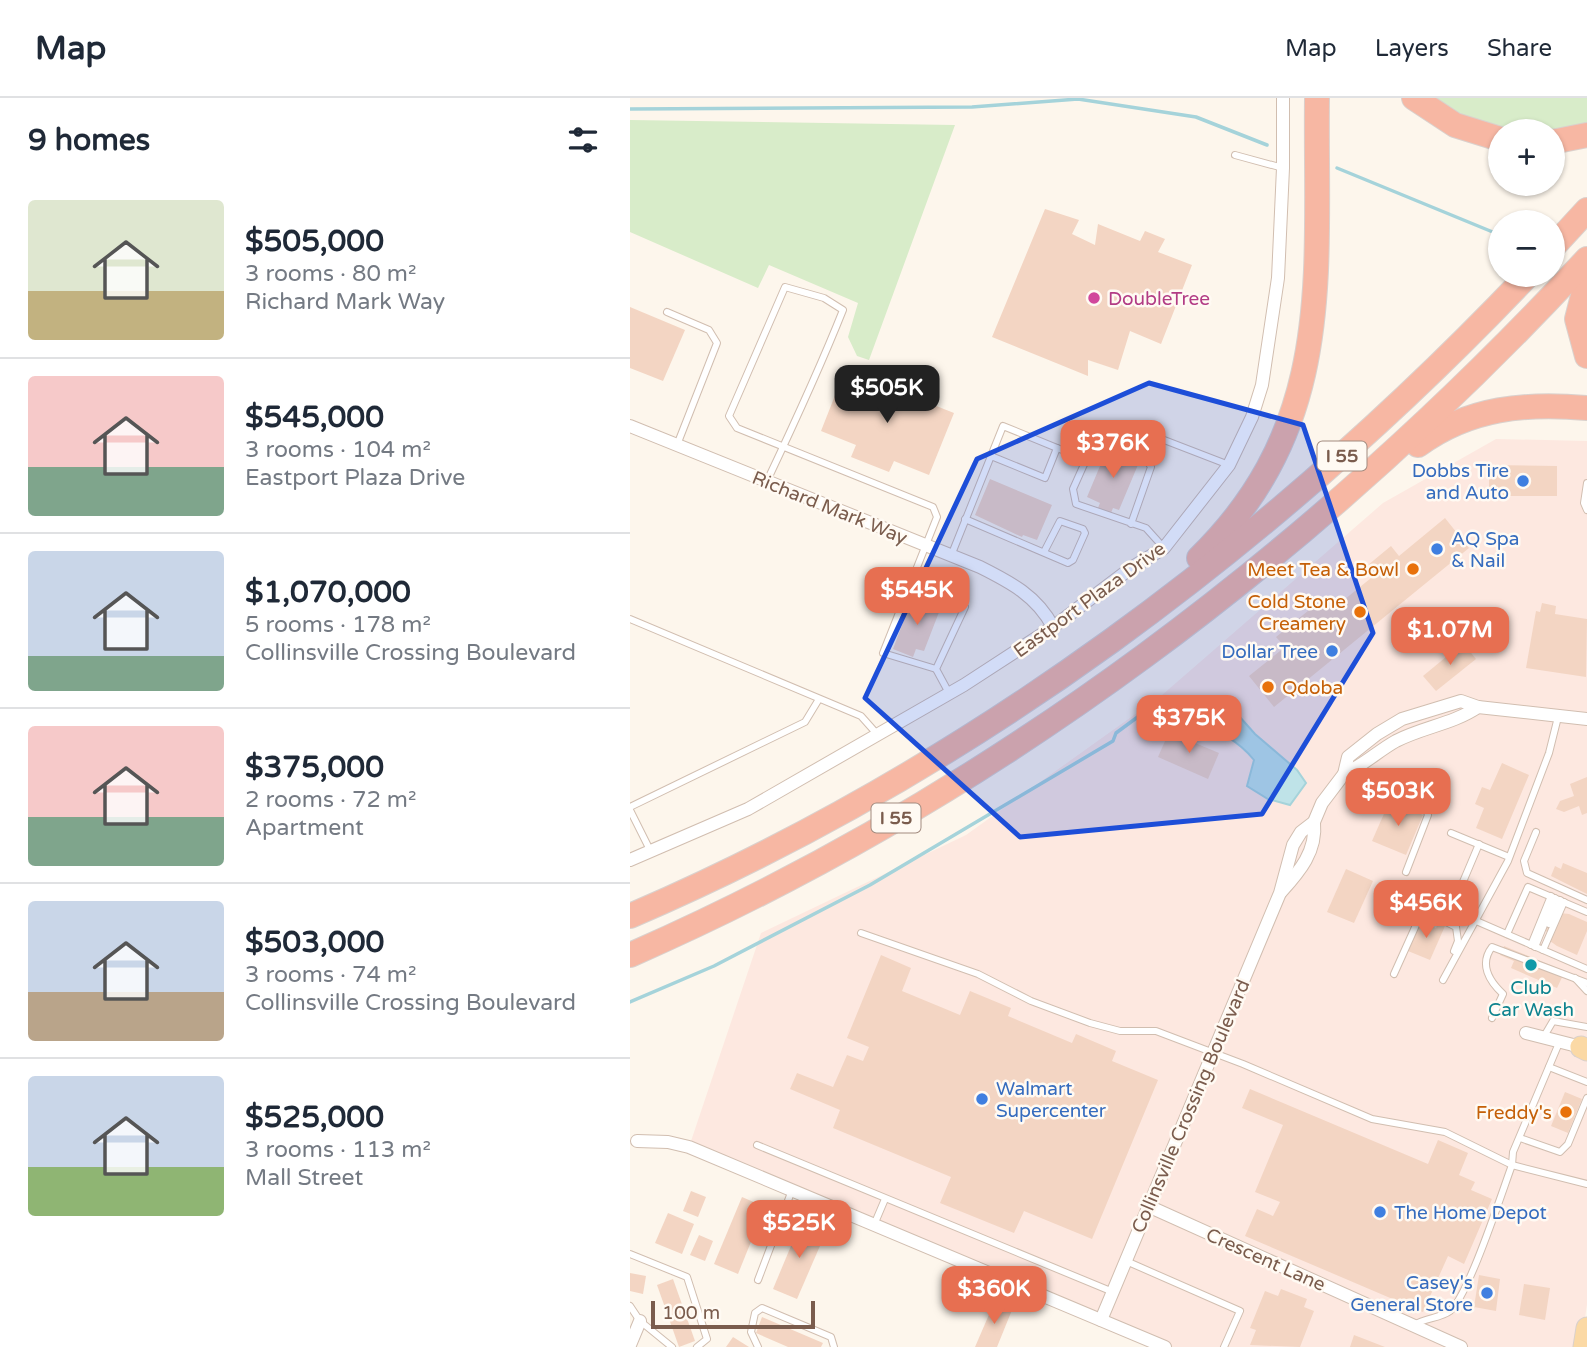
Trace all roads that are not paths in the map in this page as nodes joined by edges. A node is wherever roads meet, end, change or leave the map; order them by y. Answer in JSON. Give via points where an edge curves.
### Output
{"nodes":[{"id":1,"x":1283,"y":98,"type":"edge"},
{"id":2,"x":1317,"y":98,"type":"edge"},
{"id":3,"x":1414,"y":98,"type":"edge"},
{"id":4,"x":1488,"y":135,"type":"edge"},
{"id":5,"x":1587,"y":135,"type":"edge"},
{"id":6,"x":1565,"y":139,"type":"edge"},
{"id":7,"x":1235,"y":155,"type":"dead end"},
{"id":8,"x":1283,"y":168,"type":"junction"},
{"id":9,"x":1587,"y":210,"type":"edge"},
{"id":10,"x":1565,"y":234,"type":"edge"},
{"id":11,"x":1587,"y":259,"type":"edge"},
{"id":12,"x":1587,"y":280,"type":"edge"},
{"id":13,"x":1516,"y":287,"type":"edge"},
{"id":14,"x":667,"y":312,"type":"dead end"},
{"id":15,"x":1587,"y":356,"type":"edge"},
{"id":16,"x":1587,"y":408,"type":"edge"},
{"id":17,"x":630,"y":426,"type":"edge"},
{"id":18,"x":1153,"y":429,"type":"dead end"},
{"id":19,"x":677,"y":445,"type":"junction"},
{"id":20,"x":783,"y":447,"type":"junction"},
{"id":21,"x":1057,"y":448,"type":"junction"},
{"id":22,"x":991,"y":456,"type":"junction"},
{"id":23,"x":1086,"y":459,"type":"junction"},
{"id":24,"x":1387,"y":460,"type":"junction"},
{"id":25,"x":1229,"y":465,"type":"junction"},
{"id":26,"x":767,"y":481,"type":"junction"},
{"id":27,"x":1587,"y":483,"type":"edge"},
{"id":28,"x":1587,"y":510,"type":"edge"},
{"id":29,"x":965,"y":519,"type":"junction"},
{"id":30,"x":1131,"y":524,"type":"junction"},
{"id":31,"x":926,"y":546,"type":"junction"},
{"id":32,"x":1164,"y":548,"type":"junction"},
{"id":33,"x":1044,"y":552,"type":"junction"},
{"id":34,"x":951,"y":556,"type":"junction"},
{"id":35,"x":965,"y":607,"type":"dead end"},
{"id":36,"x":630,"y":619,"type":"edge"},
{"id":37,"x":1141,"y":620,"type":"junction"},
{"id":38,"x":1053,"y":627,"type":"junction"},
{"id":39,"x":936,"y":669,"type":"junction"},
{"id":40,"x":949,"y":693,"type":"junction"},
{"id":41,"x":819,"y":699,"type":"junction"},
{"id":42,"x":1478,"y":707,"type":"junction"},
{"id":43,"x":1558,"y":717,"type":"junction"},
{"id":44,"x":1585,"y":722,"type":"edge"},
{"id":45,"x":878,"y":735,"type":"junction"},
{"id":46,"x":1345,"y":774,"type":"junction"},
{"id":47,"x":1381,"y":787,"type":"dead end"},
{"id":48,"x":630,"y":809,"type":"edge"},
{"id":49,"x":1536,"y":832,"type":"dead end"},
{"id":50,"x":1451,"y":833,"type":"dead end"},
{"id":51,"x":1479,"y":844,"type":"junction"},
{"id":52,"x":651,"y":852,"type":"junction"},
{"id":53,"x":1509,"y":857,"type":"junction"},
{"id":54,"x":630,"y":860,"type":"edge"},
{"id":55,"x":1406,"y":872,"type":"dead end"},
{"id":56,"x":1457,"y":896,"type":"dead end"},
{"id":57,"x":1557,"y":899,"type":"junction"},
{"id":58,"x":1587,"y":900,"type":"edge"},
{"id":59,"x":1587,"y":912,"type":"edge"},
{"id":60,"x":630,"y":916,"type":"edge"},
{"id":61,"x":1474,"y":920,"type":"junction"},
{"id":62,"x":861,"y":933,"type":"dead end"},
{"id":63,"x":1507,"y":934,"type":"junction"},
{"id":64,"x":1537,"y":947,"type":"junction"},
{"id":65,"x":630,"y":955,"type":"edge"},
{"id":66,"x":1450,"y":966,"type":"junction"},
{"id":67,"x":1587,"y":969,"type":"edge"},
{"id":68,"x":1394,"y":974,"type":"dead end"},
{"id":69,"x":1575,"y":978,"type":"junction"},
{"id":70,"x":1443,"y":980,"type":"dead end"},
{"id":71,"x":1587,"y":983,"type":"edge"},
{"id":72,"x":1587,"y":991,"type":"edge"},
{"id":73,"x":1492,"y":1018,"type":"dead end"},
{"id":74,"x":1527,"y":1033,"type":"dead end"},
{"id":75,"x":1543,"y":1038,"type":"junction"},
{"id":76,"x":1559,"y":1042,"type":"junction"},
{"id":77,"x":1585,"y":1043,"type":"edge"},
{"id":78,"x":1212,"y":1051,"type":"junction"},
{"id":79,"x":1549,"y":1067,"type":"junction"},
{"id":80,"x":1587,"y":1082,"type":"edge"},
{"id":81,"x":1587,"y":1098,"type":"edge"},
{"id":82,"x":1520,"y":1138,"type":"junction"},
{"id":83,"x":633,"y":1140,"type":"edge"},
{"id":84,"x":757,"y":1145,"type":"dead end"},
{"id":85,"x":1512,"y":1165,"type":"junction"},
{"id":86,"x":1587,"y":1184,"type":"edge"},
{"id":87,"x":792,"y":1190,"type":"junction"},
{"id":88,"x":885,"y":1199,"type":"junction"},
{"id":89,"x":1148,"y":1206,"type":"junction"},
{"id":90,"x":874,"y":1225,"type":"junction"},
{"id":91,"x":630,"y":1254,"type":"edge"},
{"id":92,"x":1126,"y":1261,"type":"junction"},
{"id":93,"x":758,"y":1280,"type":"dead end"},
{"id":94,"x":1113,"y":1292,"type":"junction"},
{"id":95,"x":630,"y":1306,"type":"edge"},
{"id":96,"x":1101,"y":1320,"type":"junction"},
{"id":97,"x":640,"y":1321,"type":"junction"},
{"id":98,"x":1413,"y":1326,"type":"junction"},
{"id":99,"x":1587,"y":1328,"type":"edge"},
{"id":100,"x":630,"y":1345,"type":"edge"},
{"id":101,"x":672,"y":1347,"type":"edge"},
{"id":102,"x":697,"y":1347,"type":"edge"},
{"id":103,"x":758,"y":1347,"type":"edge"},
{"id":104,"x":834,"y":1347,"type":"edge"},
{"id":105,"x":1166,"y":1347,"type":"edge"},
{"id":106,"x":1225,"y":1347,"type":"edge"},
{"id":107,"x":1461,"y":1347,"type":"edge"},
{"id":108,"x":1584,"y":1347,"type":"edge"}],
"edges":[{"from":1,"to":8,"type":"street","name":"Eastport Plaza Drive"},
{"from":2,"to":37,"type":"highway","via":[[1314,313],[1293,417],[1249,502],[1200,557],[1161,590]]},
{"from":3,"to":4,"type":"highway","via":[[1455,125]]},
{"from":5,"to":6,"type":"highway"},
{"from":7,"to":8,"type":"lane"},
{"from":8,"to":25,"type":"street","name":"Eastport Plaza Drive","via":[[1270,348],[1252,417]]},
{"from":9,"to":10,"type":"highway"},
{"from":11,"to":24,"type":"highway","number":"I 55"},
{"from":12,"to":15,"type":"highway","via":[[1577,319]]},
{"from":13,"to":37,"type":"highway","number":"I 55","via":[[1434,372],[1342,455]]},
{"from":14,"to":19,"type":"lane","via":[[709,330],[717,343]]},
{"from":16,"to":24,"type":"highway","via":[[1525,405],[1488,411]]},
{"from":17,"to":19,"type":"street","name":"Richard Mark Way"},
{"from":18,"to":25,"type":"lane","via":[[1159,438]]},
{"from":19,"to":26,"type":"street","name":"Richard Mark Way"},
{"from":20,"to":20,"type":"lane","via":[[843,310],[824,298],[785,287],[729,416],[737,428]]},
{"from":20,"to":26,"type":"lane"},
{"from":20,"to":31,"type":"lane","via":[[933,507],[937,517]]},
{"from":21,"to":22,"type":"lane","via":[[1003,426]]},
{"from":21,"to":22,"type":"lane","via":[[1045,478]]},
{"from":21,"to":23,"type":"lane"},
{"from":22,"to":29,"type":"lane"},
{"from":23,"to":30,"type":"lane","via":[[1073,489],[1076,505]]},
{"from":23,"to":30,"type":"lane","via":[[1094,442],[1099,442],[1151,467]]},
{"from":24,"to":65,"type":"highway","number":"I 55","via":[[1205,612],[1012,747],[856,842]]},
{"from":25,"to":32,"type":"street","name":"Eastport Plaza Drive"},
{"from":26,"to":31,"type":"street","name":"Richard Mark Way"},
{"from":27,"to":28,"type":"lane"},
{"from":29,"to":33,"type":"lane"},
{"from":29,"to":34,"type":"lane"},
{"from":30,"to":32,"type":"lane","via":[[1146,528]]},
{"from":31,"to":34,"type":"street","name":"Richard Mark Way"},
{"from":31,"to":39,"type":"lane","via":[[883,653]]},
{"from":32,"to":38,"type":"street","name":"Eastport Plaza Drive"},
{"from":33,"to":33,"type":"lane","via":[[1068,563],[1073,560],[1083,528],[1060,521]]},
{"from":34,"to":38,"type":"street","name":"Richard Mark Way","via":[[1025,592],[1045,611]]},
{"from":35,"to":39,"type":"lane"},
{"from":36,"to":41,"type":"lane"},
{"from":37,"to":60,"type":"highway","number":"I 55","via":[[878,792],[786,842]]},
{"from":38,"to":40,"type":"street","name":"Eastport Plaza Drive"},
{"from":39,"to":40,"type":"lane"},
{"from":40,"to":45,"type":"street","name":"Eastport Plaza Drive"},
{"from":41,"to":45,"type":"lane","via":[[861,716]]},
{"from":41,"to":48,"type":"lane","via":[[805,722]]},
{"from":42,"to":43,"type":"street","name":"Collinsville Crossing Boulevard"},
{"from":42,"to":46,"type":"street","name":"Collinsville Crossing Boulevard","via":[[1461,719],[1397,741]]},
{"from":42,"to":46,"type":"street","name":"Collinsville Crossing Boulevard","via":[[1461,701],[1402,719],[1348,757]]},
{"from":43,"to":44,"type":"street","name":"Collinsville Crossing Boulevard"},
{"from":43,"to":53,"type":"lane"},
{"from":45,"to":52,"type":"street","name":"Eastport Plaza Drive","via":[[748,809]]},
{"from":46,"to":78,"type":"street","name":"Collinsville Crossing Boulevard","via":[[1293,845],[1280,893]]},
{"from":47,"to":55,"type":"lane","via":[[1426,809],[1428,816]]},
{"from":48,"to":52,"type":"lane"},
{"from":49,"to":58,"type":"lane","via":[[1524,861],[1527,873]]},
{"from":50,"to":51,"type":"lane"},
{"from":51,"to":53,"type":"lane"},
{"from":51,"to":56,"type":"lane"},
{"from":52,"to":54,"type":"street","name":"Eastport Plaza Drive"},
{"from":53,"to":61,"type":"lane"},
{"from":57,"to":59,"type":"lane"},
{"from":57,"to":63,"type":"lane","via":[[1528,887]]},
{"from":57,"to":64,"type":"lane"},
{"from":57,"to":64,"type":"lane"},
{"from":61,"to":63,"type":"lane"},
{"from":61,"to":66,"type":"lane"},
{"from":62,"to":78,"type":"lane","via":[[978,974],[1090,1023],[1120,1031],[1156,1031]]},
{"from":63,"to":64,"type":"lane"},
{"from":64,"to":67,"type":"lane"},
{"from":66,"to":68,"type":"lane","via":[[1458,930],[1424,913],[1417,917]]},
{"from":66,"to":70,"type":"lane"},
{"from":69,"to":71,"type":"lane"},
{"from":69,"to":72,"type":"lane"},
{"from":69,"to":73,"type":"lane","via":[[1496,947],[1485,962],[1503,994]]},
{"from":74,"to":75,"type":"street"},
{"from":75,"to":76,"type":"street"},
{"from":75,"to":77,"type":"lane","via":[[1553,1021]]},
{"from":76,"to":77,"type":"street"},
{"from":76,"to":79,"type":"lane"},
{"from":78,"to":85,"type":"lane","via":[[1372,1119],[1445,1132]]},
{"from":78,"to":89,"type":"street","name":"Collinsville Crossing Boulevard"},
{"from":79,"to":80,"type":"lane"},
{"from":79,"to":82,"type":"lane"},
{"from":81,"to":82,"type":"lane","via":[[1568,1144],[1560,1152]]},
{"from":82,"to":85,"type":"lane"},
{"from":83,"to":87,"type":"street","via":[[689,1147]]},
{"from":84,"to":88,"type":"lane"},
{"from":85,"to":86,"type":"lane"},
{"from":85,"to":98,"type":"lane","via":[[1464,1291],[1451,1311]]},
{"from":87,"to":90,"type":"street"},
{"from":87,"to":93,"type":"lane"},
{"from":88,"to":90,"type":"lane"},
{"from":88,"to":94,"type":"lane"},
{"from":89,"to":92,"type":"street","name":"Collinsville Crossing Boulevard"},
{"from":89,"to":98,"type":"street","name":"Crescent Lane"},
{"from":90,"to":96,"type":"street"},
{"from":91,"to":102,"type":"lane","via":[[687,1277],[707,1339]]},
{"from":92,"to":94,"type":"street","name":"Collinsville Crossing Boulevard"},
{"from":92,"to":106,"type":"lane","via":[[1240,1311]]},
{"from":94,"to":96,"type":"street","name":"Collinsville Crossing Boulevard"},
{"from":95,"to":97,"type":"lane"},
{"from":96,"to":105,"type":"street"},
{"from":97,"to":100,"type":"street"},
{"from":97,"to":101,"type":"lane"},
{"from":98,"to":107,"type":"street","name":"Crescent Lane"},
{"from":99,"to":108,"type":"main road"},
{"from":103,"to":104,"type":"lane","via":[[751,1332],[753,1317],[764,1308],[831,1336]]}]}
